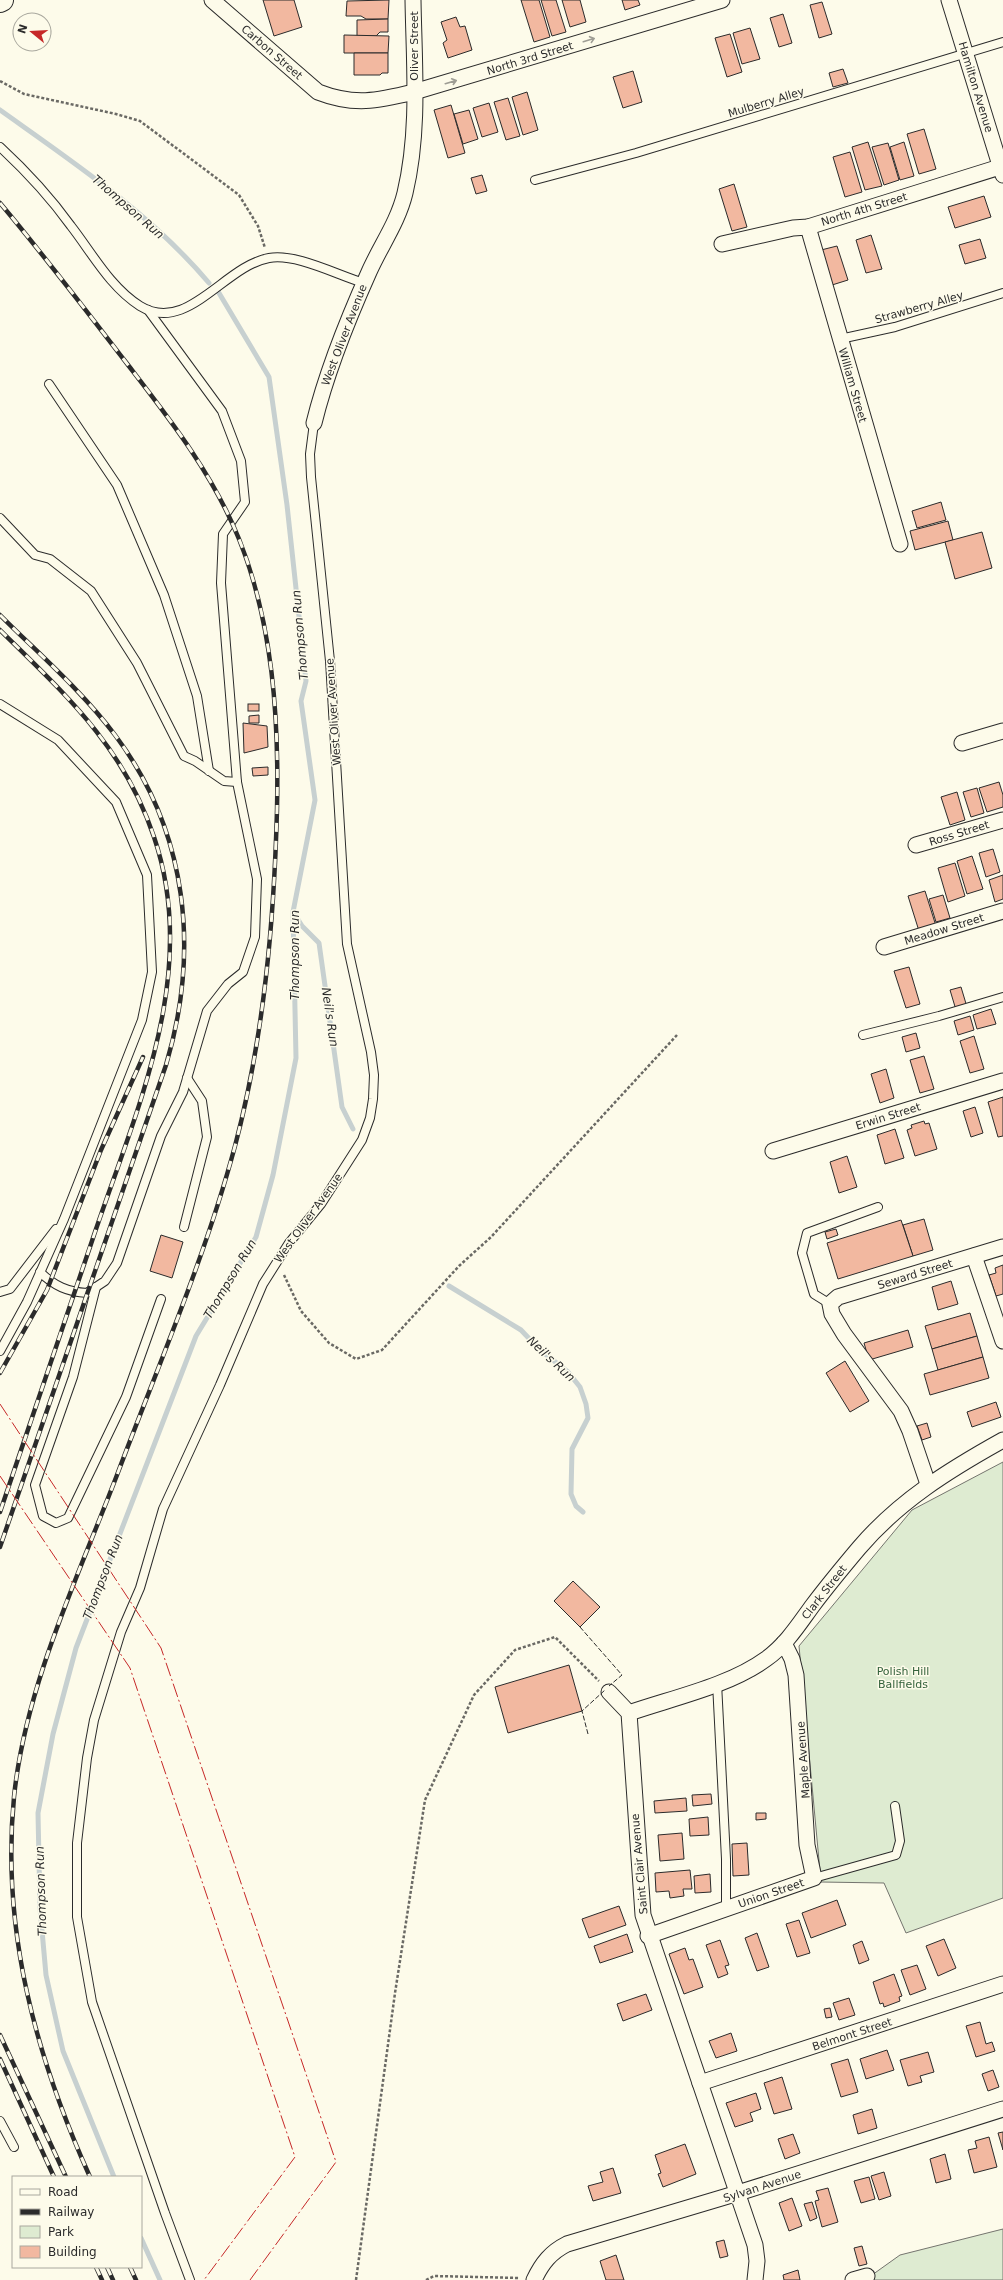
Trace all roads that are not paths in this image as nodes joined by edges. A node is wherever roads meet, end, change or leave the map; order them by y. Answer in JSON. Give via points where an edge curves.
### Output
{"nodes":[{"id":1,"x":212,"y":0,"type":"edge"},
{"id":2,"x":413,"y":0,"type":"edge"},
{"id":3,"x":722,"y":0,"type":"edge"},
{"id":4,"x":949,"y":0,"type":"edge"},
{"id":5,"x":1003,"y":42,"type":"edge"},
{"id":6,"x":966,"y":54,"type":"junction"},
{"id":7,"x":414,"y":92,"type":"junction"},
{"id":8,"x":335,"y":98,"type":"joint"},
{"id":9,"x":0,"y":147,"type":"edge"},
{"id":10,"x":1002,"y":169,"type":"edge"},
{"id":11,"x":535,"y":180,"type":"dead end"},
{"id":12,"x":808,"y":226,"type":"junction"},
{"id":13,"x":722,"y":244,"type":"dead end"},
{"id":14,"x":364,"y":283,"type":"junction"},
{"id":15,"x":1003,"y":293,"type":"edge"},
{"id":16,"x":148,"y":310,"type":"junction"},
{"id":17,"x":840,"y":339,"type":"junction"},
{"id":18,"x":49,"y":384,"type":"dead end"},
{"id":19,"x":314,"y":422,"type":"joint"},
{"id":20,"x":0,"y":518,"type":"edge"},
{"id":21,"x":900,"y":544,"type":"dead end"},
{"id":22,"x":0,"y":704,"type":"edge"},
{"id":23,"x":1003,"y":731,"type":"edge"},
{"id":24,"x":962,"y":744,"type":"dead end"},
{"id":25,"x":209,"y":771,"type":"junction"},
{"id":26,"x":237,"y":782,"type":"junction"},
{"id":27,"x":1003,"y":820,"type":"edge"},
{"id":28,"x":916,"y":846,"type":"dead end"},
{"id":29,"x":1003,"y":911,"type":"edge"},
{"id":30,"x":884,"y":947,"type":"dead end"},
{"id":31,"x":1003,"y":997,"type":"edge"},
{"id":32,"x":863,"y":1035,"type":"dead end"},
{"id":33,"x":187,"y":1078,"type":"junction"},
{"id":34,"x":1003,"y":1081,"type":"edge"},
{"id":35,"x":773,"y":1151,"type":"dead end"},
{"id":36,"x":878,"y":1207,"type":"dead end"},
{"id":37,"x":64,"y":1219,"type":"junction"},
{"id":38,"x":184,"y":1227,"type":"dead end"},
{"id":39,"x":1003,"y":1247,"type":"edge"},
{"id":40,"x":974,"y":1256,"type":"junction"},
{"id":41,"x":40,"y":1272,"type":"junction"},
{"id":42,"x":96,"y":1287,"type":"junction"},
{"id":43,"x":0,"y":1292,"type":"edge"},
{"id":44,"x":162,"y":1299,"type":"dead end"},
{"id":45,"x":830,"y":1304,"type":"junction"},
{"id":46,"x":1003,"y":1340,"type":"edge"},
{"id":47,"x":0,"y":1351,"type":"edge"},
{"id":48,"x":1003,"y":1440,"type":"edge"},
{"id":49,"x":928,"y":1484,"type":"junction"},
{"id":50,"x":784,"y":1643,"type":"junction"},
{"id":51,"x":717,"y":1683,"type":"junction"},
{"id":52,"x":609,"y":1692,"type":"road end"},
{"id":53,"x":629,"y":1713,"type":"junction"},
{"id":54,"x":895,"y":1806,"type":"dead end"},
{"id":55,"x":814,"y":1878,"type":"junction"},
{"id":56,"x":726,"y":1909,"type":"junction"},
{"id":57,"x":648,"y":1936,"type":"junction"},
{"id":58,"x":1003,"y":1984,"type":"edge"},
{"id":59,"x":700,"y":2083,"type":"junction"},
{"id":60,"x":1003,"y":2109,"type":"edge"},
{"id":61,"x":0,"y":2121,"type":"edge"},
{"id":62,"x":14,"y":2147,"type":"dead end"},
{"id":63,"x":738,"y":2193,"type":"junction"},
{"id":64,"x":190,"y":2280,"type":"edge"},
{"id":65,"x":534,"y":2280,"type":"edge"},
{"id":66,"x":755,"y":2280,"type":"edge"}],
"edges":[{"from":1,"to":8,"type":"street","name":"Carbon Street","via":[[318,92]]},
{"from":2,"to":7,"type":"street","name":"Oliver Street"},
{"from":7,"to":3,"type":"street","name":"North 3rd Street","one_way":true},
{"from":4,"to":6,"type":"street","name":"Hamilton Avenue"},
{"from":5,"to":6,"type":"lane","name":"Mulberry Alley"},
{"from":6,"to":10,"type":"street","name":"Hamilton Avenue"},
{"from":6,"to":11,"type":"lane","name":"Mulberry Alley","via":[[636,153]]},
{"from":7,"to":8,"type":"street","name":"North 3rd Street","via":[[376,102],[354,102]]},
{"from":7,"to":14,"type":"street","name":"West Oliver Avenue","via":[[414,135],[405,193],[399,213]]},
{"from":9,"to":16,"type":"lane","via":[[47,196],[110,279],[132,300]]},
{"from":10,"to":12,"type":"street","name":"North 4th Street"},
{"from":12,"to":13,"type":"street","name":"North 4th Street"},
{"from":12,"to":17,"type":"street","name":"William Street"},
{"from":14,"to":16,"type":"lane","via":[[299,260],[268,258],[242,268],[181,311],[166,313]]},
{"from":14,"to":19,"type":"street","name":"West Oliver Avenue","via":[[331,364]]},
{"from":15,"to":17,"type":"lane","name":"Strawberry Alley","via":[[895,327]]},
{"from":16,"to":26,"type":"lane","via":[[222,412],[241,461],[245,502],[223,534],[221,583]]},
{"from":17,"to":21,"type":"street","name":"William Street"},
{"from":18,"to":25,"type":"lane","via":[[117,485],[164,594],[197,696]]},
{"from":19,"to":64,"type":"lane","name":"West Oliver Avenue","via":[[310,454],[311,478],[329,653],[347,944],[371,1052],[374,1075],[370,1118],[362,1140],[321,1204],[277,1260],[263,1284],[166,1503],[140,1588],[110,1665],[94,1720],[76,1843],[76,1917],[92,2002]]},
{"from":20,"to":25,"type":"lane","via":[[34,555],[50,560],[91,591],[138,663],[184,756]]},
{"from":22,"to":37,"type":"lane","via":[[58,740],[116,802],[147,875],[152,972],[142,1020]]},
{"from":23,"to":24,"type":"street"},
{"from":25,"to":26,"type":"lane","via":[[224,781]]},
{"from":26,"to":33,"type":"lane","via":[[257,879],[255,937],[243,972],[228,984],[207,1011]]},
{"from":27,"to":28,"type":"street","name":"Ross Street"},
{"from":29,"to":30,"type":"street","name":"Meadow Street"},
{"from":31,"to":32,"type":"lane"},
{"from":33,"to":38,"type":"lane","via":[[202,1101],[207,1137]]},
{"from":33,"to":42,"type":"lane","via":[[161,1136],[117,1263],[105,1281]]},
{"from":34,"to":35,"type":"street","name":"Erwin Street"},
{"from":36,"to":45,"type":"lane","via":[[807,1233],[802,1253],[814,1294]]},
{"from":37,"to":41,"type":"lane"},
{"from":37,"to":43,"type":"lane","via":[[10,1289]]},
{"from":39,"to":40,"type":"street","name":"Seward Street"},
{"from":40,"to":45,"type":"street","name":"Seward Street","via":[[838,1297]]},
{"from":40,"to":46,"type":"street"},
{"from":41,"to":42,"type":"lane","via":[[50,1282],[74,1292],[88,1293]]},
{"from":41,"to":47,"type":"lane"},
{"from":42,"to":44,"type":"lane","via":[[73,1377],[35,1485],[43,1516],[56,1523],[68,1518],[126,1397]]},
{"from":45,"to":49,"type":"street","via":[[832,1314],[844,1334],[901,1411]]},
{"from":48,"to":49,"type":"street","name":"Clark Street"},
{"from":49,"to":50,"type":"street","name":"Clark Street","via":[[902,1504],[860,1547]]},
{"from":50,"to":51,"type":"street","name":"Clark Street","via":[[749,1670]]},
{"from":50,"to":55,"type":"street","name":"Maple Avenue","via":[[796,1675],[808,1845]]},
{"from":51,"to":53,"type":"street","name":"Clark Street"},
{"from":51,"to":56,"type":"lane"},
{"from":52,"to":53,"type":"street"},
{"from":53,"to":57,"type":"street","name":"Saint Clair Avenue","via":[[640,1900]]},
{"from":54,"to":55,"type":"lane","name":"Union Street","via":[[900,1841],[896,1855]]},
{"from":55,"to":56,"type":"street","name":"Union Street"},
{"from":56,"to":57,"type":"street","name":"Union Street"},
{"from":57,"to":59,"type":"street","name":"Saint Clair Avenue"},
{"from":58,"to":59,"type":"street","name":"Belmont Street"},
{"from":59,"to":63,"type":"street","name":"Saint Clair Avenue"},
{"from":60,"to":63,"type":"street","name":"Sylvan Avenue"},
{"from":61,"to":62,"type":"lane"},
{"from":63,"to":65,"type":"street","name":"Sylvan Avenue","via":[[567,2244],[551,2254]]},
{"from":63,"to":66,"type":"street","name":"Saint Clair Avenue","via":[[755,2245]]}]}
